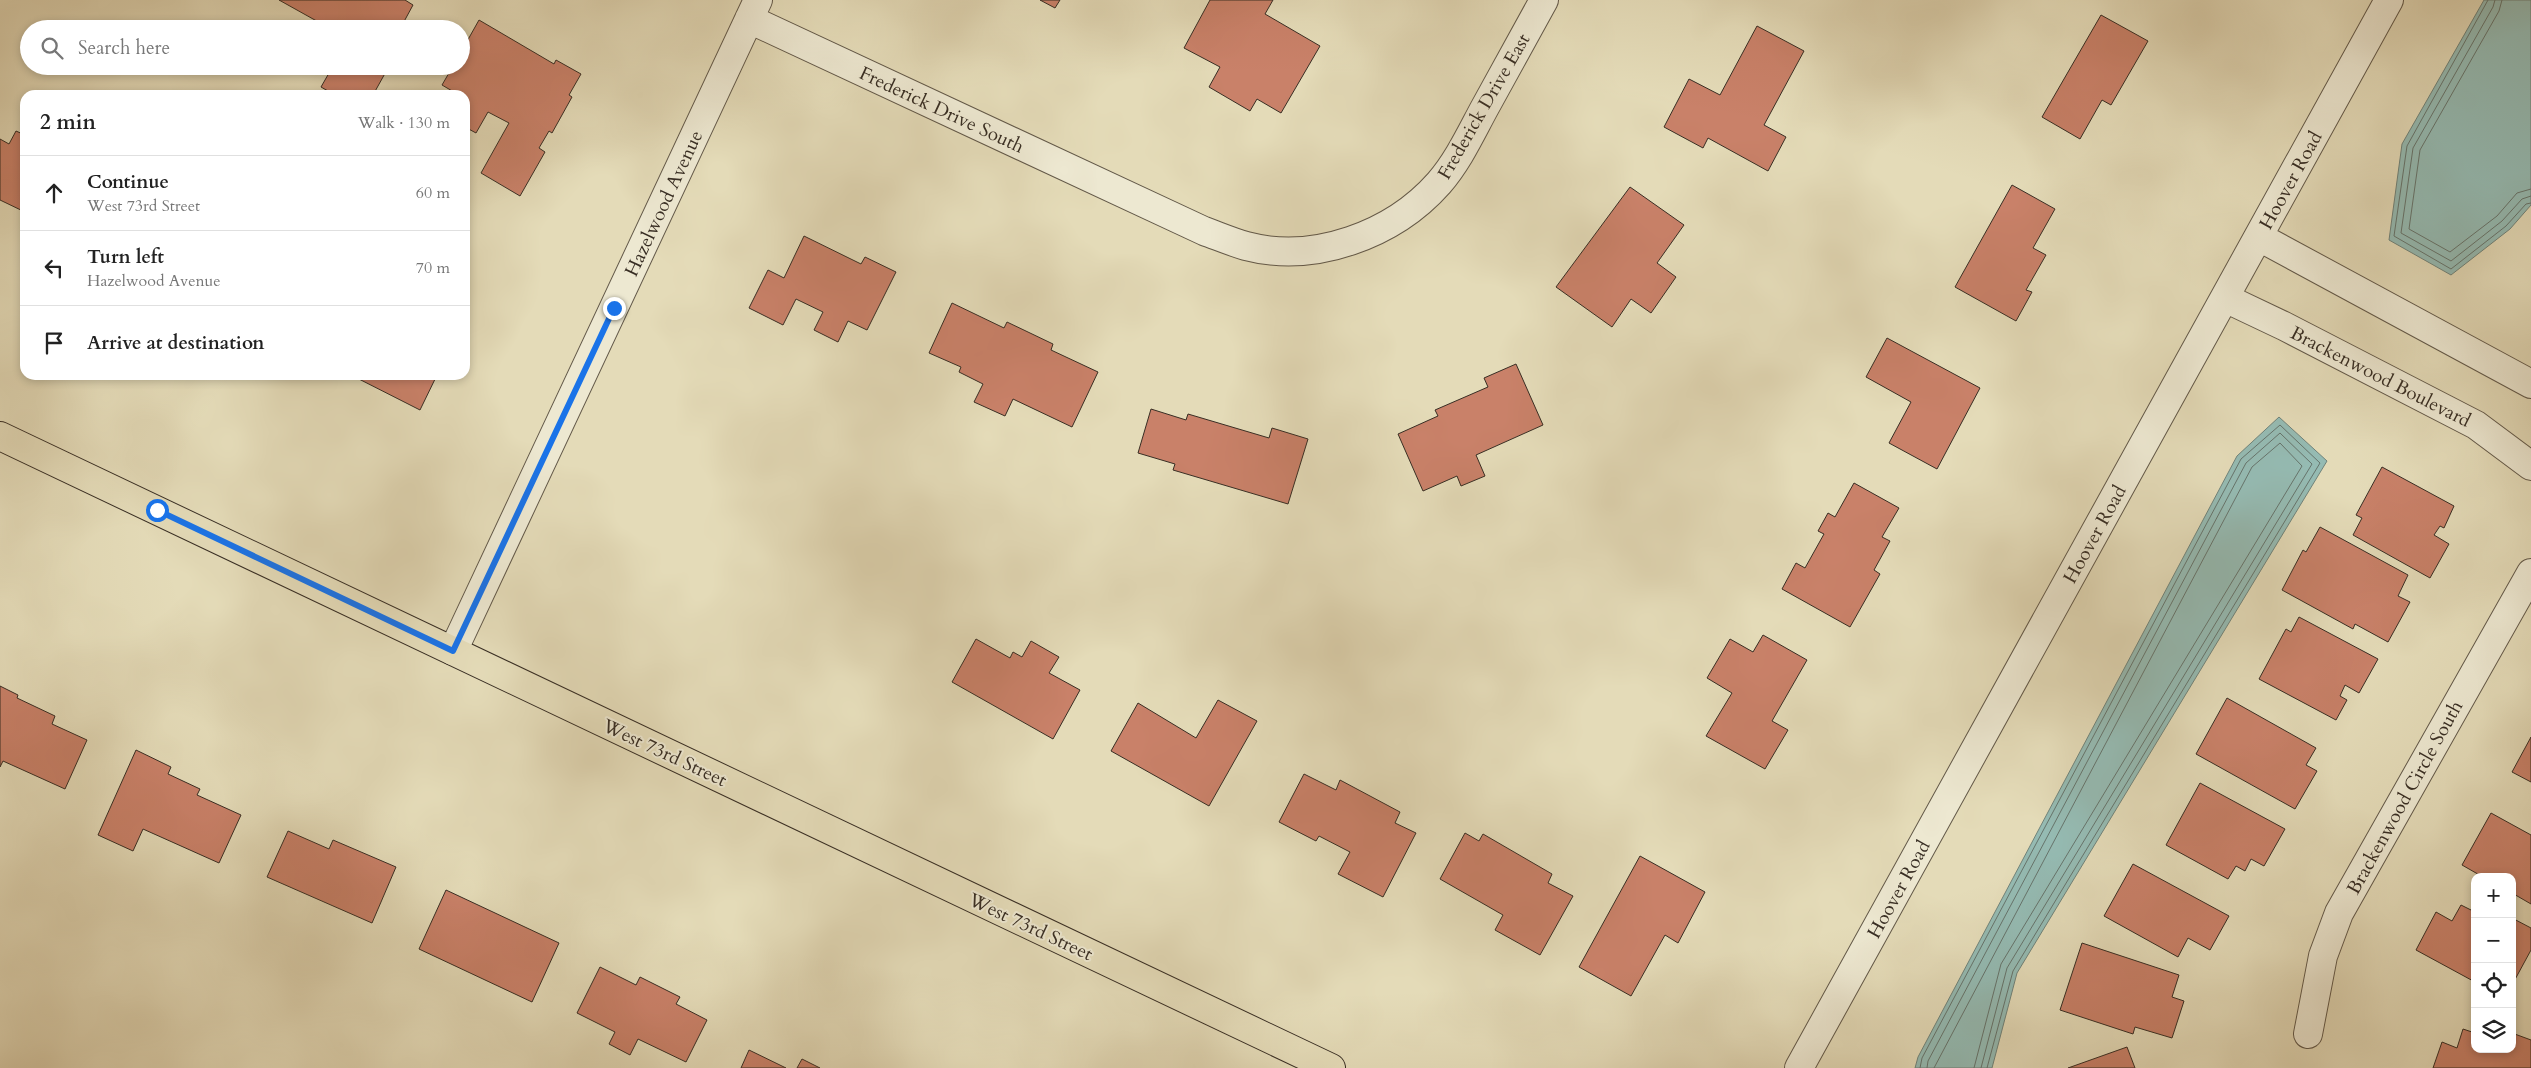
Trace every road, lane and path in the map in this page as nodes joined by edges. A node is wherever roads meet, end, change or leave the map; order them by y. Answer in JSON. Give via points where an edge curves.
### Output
{"nodes":[{"id":1,"x":1544,"y":0,"type":"edge"},
{"id":2,"x":2388,"y":0,"type":"edge"},
{"id":3,"x":751,"y":7,"type":"edge"},
{"id":4,"x":1135,"y":199,"type":"joint"},
{"id":5,"x":2259,"y":237,"type":"junction"},
{"id":6,"x":2224,"y":298,"type":"junction"},
{"id":7,"x":2531,"y":384,"type":"edge"},
{"id":8,"x":0,"y":436,"type":"edge"},
{"id":9,"x":2531,"y":466,"type":"edge"},
{"id":10,"x":2531,"y":573,"type":"edge"},
{"id":11,"x":453,"y":651,"type":"junction"},
{"id":12,"x":2308,"y":1034,"type":"dead end"},
{"id":13,"x":1331,"y":1068,"type":"edge"},
{"id":14,"x":1799,"y":1068,"type":"edge"}],
"edges":[{"from":1,"to":4,"type":"street","name":"Frederick Drive East","via":[[1449,170],[1417,204],[1381,229],[1324,248],[1278,250],[1247,246],[1204,231]]},
{"from":2,"to":5,"type":"street","name":"Hoover Road"},
{"from":3,"to":4,"type":"street","name":"Frederick Drive South"},
{"from":3,"to":11,"type":"street","name":"Hazelwood Avenue"},
{"from":5,"to":6,"type":"street","name":"Hoover Road"},
{"from":5,"to":7,"type":"street"},
{"from":6,"to":9,"type":"street","name":"Brackenwood Boulevard","via":[[2476,425]]},
{"from":6,"to":14,"type":"street","name":"Hoover Road"},
{"from":8,"to":11,"type":"main road","name":"West 73rd Street"},
{"from":10,"to":12,"type":"street","name":"Brackenwood Circle South","via":[[2339,914],[2323,956]]},
{"from":11,"to":13,"type":"main road","name":"West 73rd Street"}]}
